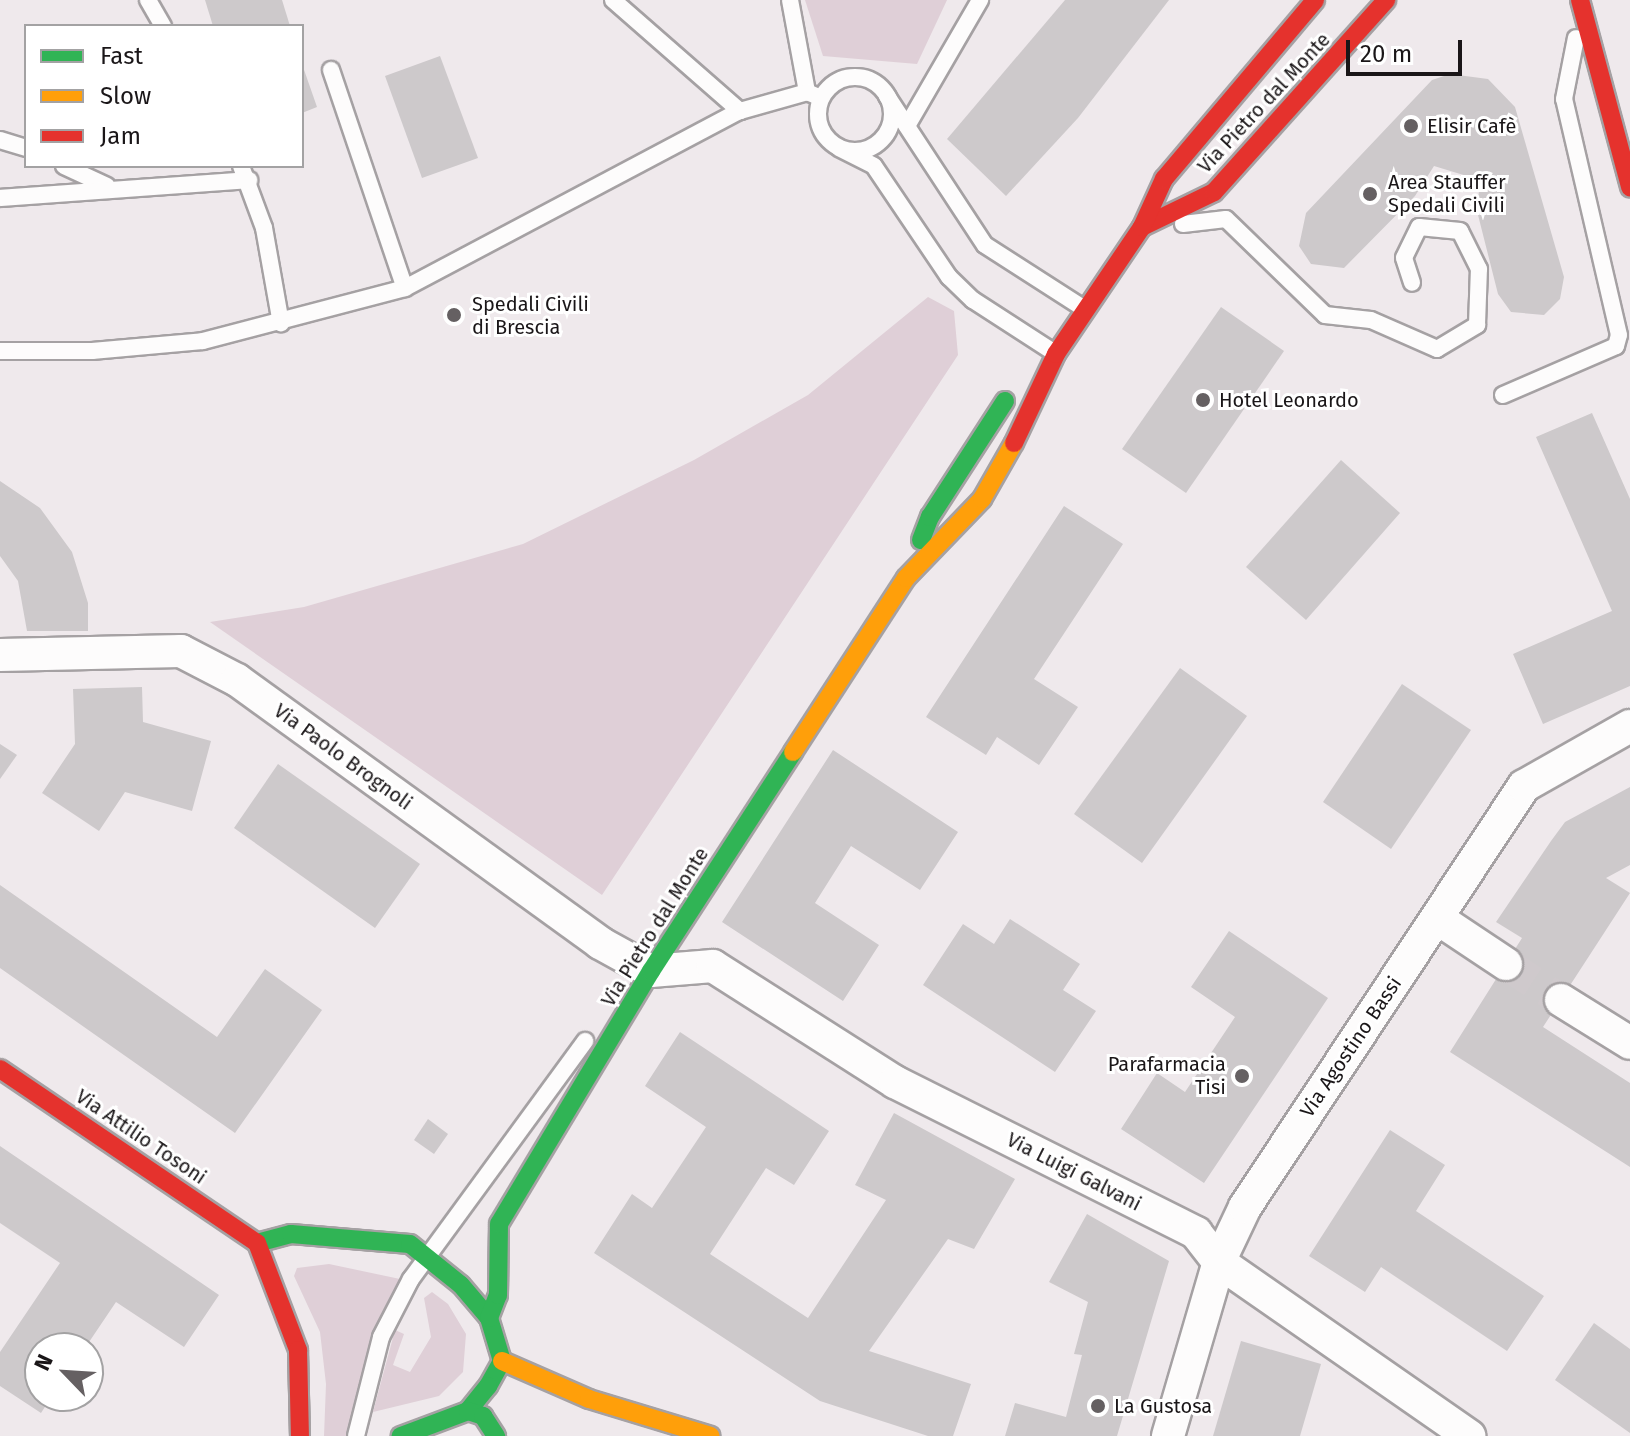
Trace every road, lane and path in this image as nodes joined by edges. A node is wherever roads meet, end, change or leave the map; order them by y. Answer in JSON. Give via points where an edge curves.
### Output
{"nodes":[{"id":1,"x":148,"y":0,"type":"edge"},
{"id":2,"x":613,"y":0,"type":"edge"},
{"id":3,"x":790,"y":0,"type":"edge"},
{"id":4,"x":980,"y":0,"type":"edge"},
{"id":5,"x":1315,"y":0,"type":"edge"},
{"id":6,"x":1386,"y":0,"type":"edge"},
{"id":7,"x":1399,"y":0,"type":"edge"},
{"id":8,"x":1578,"y":3,"type":"edge"},
{"id":9,"x":1369,"y":21,"type":"junction"},
{"id":10,"x":162,"y":24,"type":"edge"},
{"id":11,"x":331,"y":70,"type":"dead end"},
{"id":12,"x":814,"y":95,"type":"junction"},
{"id":13,"x":887,"y":96,"type":"junction"},
{"id":14,"x":740,"y":111,"type":"junction"},
{"id":15,"x":907,"y":126,"type":"junction"},
{"id":16,"x":0,"y":140,"type":"edge"},
{"id":17,"x":24,"y":147,"type":"edge"},
{"id":18,"x":839,"y":148,"type":"junction"},
{"id":19,"x":68,"y":168,"type":"edge"},
{"id":20,"x":245,"y":173,"type":"edge"},
{"id":21,"x":108,"y":187,"type":"junction"},
{"id":22,"x":1630,"y":187,"type":"edge"},
{"id":23,"x":0,"y":198,"type":"edge"},
{"id":24,"x":1142,"y":227,"type":"junction"},
{"id":25,"x":1412,"y":283,"type":"dead end"},
{"id":26,"x":405,"y":288,"type":"junction"},
{"id":27,"x":1084,"y":309,"type":"junction"},
{"id":28,"x":281,"y":323,"type":"junction"},
{"id":29,"x":0,"y":351,"type":"edge"},
{"id":30,"x":1056,"y":354,"type":"junction"},
{"id":31,"x":1503,"y":395,"type":"dead end"},
{"id":32,"x":906,"y":578,"type":"junction"},
{"id":33,"x":0,"y":655,"type":"edge"},
{"id":34,"x":1630,"y":726,"type":"edge"},
{"id":35,"x":1437,"y":918,"type":"junction"},
{"id":36,"x":1506,"y":964,"type":"tunnel mouth"},
{"id":37,"x":651,"y":971,"type":"junction"},
{"id":38,"x":1561,"y":1000,"type":"tunnel mouth"},
{"id":39,"x":1630,"y":1043,"type":"edge"},
{"id":40,"x":0,"y":1069,"type":"edge"},
{"id":41,"x":257,"y":1243,"type":"junction"},
{"id":42,"x":426,"y":1256,"type":"junction"},
{"id":43,"x":1219,"y":1262,"type":"junction"},
{"id":44,"x":489,"y":1318,"type":"junction"},
{"id":45,"x":502,"y":1361,"type":"junction"},
{"id":46,"x":468,"y":1411,"type":"junction"},
{"id":47,"x":300,"y":1436,"type":"edge"},
{"id":48,"x":356,"y":1436,"type":"edge"},
{"id":49,"x":401,"y":1436,"type":"edge"},
{"id":50,"x":496,"y":1436,"type":"edge"},
{"id":51,"x":711,"y":1436,"type":"edge"},
{"id":52,"x":1168,"y":1436,"type":"edge"},
{"id":53,"x":1469,"y":1436,"type":"edge"}],
"edges":[{"from":1,"to":10,"type":"lane"},
{"from":2,"to":14,"type":"lane"},
{"from":3,"to":12,"type":"lane"},
{"from":4,"to":15,"type":"lane"},
{"from":5,"to":24,"type":"street","name":"Via Pietro dal Monte","via":[[1164,179]]},
{"from":6,"to":9,"type":"street"},
{"from":7,"to":9,"type":"street"},
{"from":8,"to":22,"type":"street"},
{"from":8,"to":31,"type":"lane","via":[[1564,99],[1619,335],[1616,346]]},
{"from":9,"to":24,"type":"street","name":"Via Pietro dal Monte","via":[[1214,192]]},
{"from":11,"to":26,"type":"lane"},
{"from":12,"to":13,"type":"lane","via":[[847,77],[871,80]]},
{"from":12,"to":14,"type":"lane"},
{"from":12,"to":18,"type":"lane","via":[[818,121]]},
{"from":13,"to":15,"type":"lane"},
{"from":13,"to":18,"type":"lane","via":[[892,119],[882,140],[862,151]]},
{"from":14,"to":26,"type":"lane"},
{"from":15,"to":27,"type":"lane","via":[[985,245]]},
{"from":16,"to":17,"type":"lane"},
{"from":18,"to":30,"type":"lane","via":[[874,166],[949,277],[973,300]]},
{"from":19,"to":21,"type":"lane"},
{"from":20,"to":21,"type":"lane"},
{"from":20,"to":28,"type":"lane","via":[[264,228]]},
{"from":21,"to":23,"type":"lane"},
{"from":24,"to":25,"type":"lane","via":[[1226,219],[1325,315],[1371,320],[1437,349],[1477,325],[1479,269],[1460,231],[1419,227],[1404,258]]},
{"from":24,"to":27,"type":"street","name":"Via Pietro dal Monte"},
{"from":26,"to":28,"type":"lane"},
{"from":27,"to":30,"type":"street","name":"Via Pietro dal Monte"},
{"from":28,"to":29,"type":"lane","via":[[203,341],[92,351]]},
{"from":30,"to":32,"type":"street","name":"Via Pietro dal Monte","via":[[1034,409],[982,499]]},
{"from":30,"to":32,"type":"street","name":"Via Pietro dal Monte","via":[[1018,381],[930,517]]},
{"from":32,"to":37,"type":"street","name":"Via Pietro dal Monte"},
{"from":33,"to":37,"type":"street","name":"Via Paolo Brognoli","via":[[181,651],[237,680],[600,943]]},
{"from":34,"to":35,"type":"street","name":"Via Agostino Bassi","via":[[1524,786]]},
{"from":35,"to":36,"type":"street"},
{"from":35,"to":43,"type":"street","name":"Via Agostino Bassi","via":[[1245,1207]]},
{"from":37,"to":42,"type":"lane","via":[[619,993],[470,1204]]},
{"from":37,"to":43,"type":"street","name":"Via Luigi Galvani","via":[[713,966],[895,1082],[1196,1233]]},
{"from":37,"to":44,"type":"street","name":"Via Pietro dal Monte","via":[[499,1224],[498,1295]]},
{"from":38,"to":39,"type":"street"},
{"from":40,"to":41,"type":"street","name":"Via Attilio Tosoni"},
{"from":41,"to":42,"type":"street","via":[[291,1234],[410,1244]]},
{"from":41,"to":47,"type":"street","via":[[298,1350]]},
{"from":42,"to":44,"type":"street"},
{"from":42,"to":48,"type":"lane","via":[[381,1337]]},
{"from":43,"to":52,"type":"street","name":"Via Agostino Bassi"},
{"from":43,"to":53,"type":"street","name":"Via Luigi Galvani"},
{"from":44,"to":45,"type":"street"},
{"from":45,"to":46,"type":"street"},
{"from":45,"to":51,"type":"street","via":[[589,1399]]},
{"from":46,"to":49,"type":"street"},
{"from":46,"to":50,"type":"street","via":[[483,1416]]}]}
